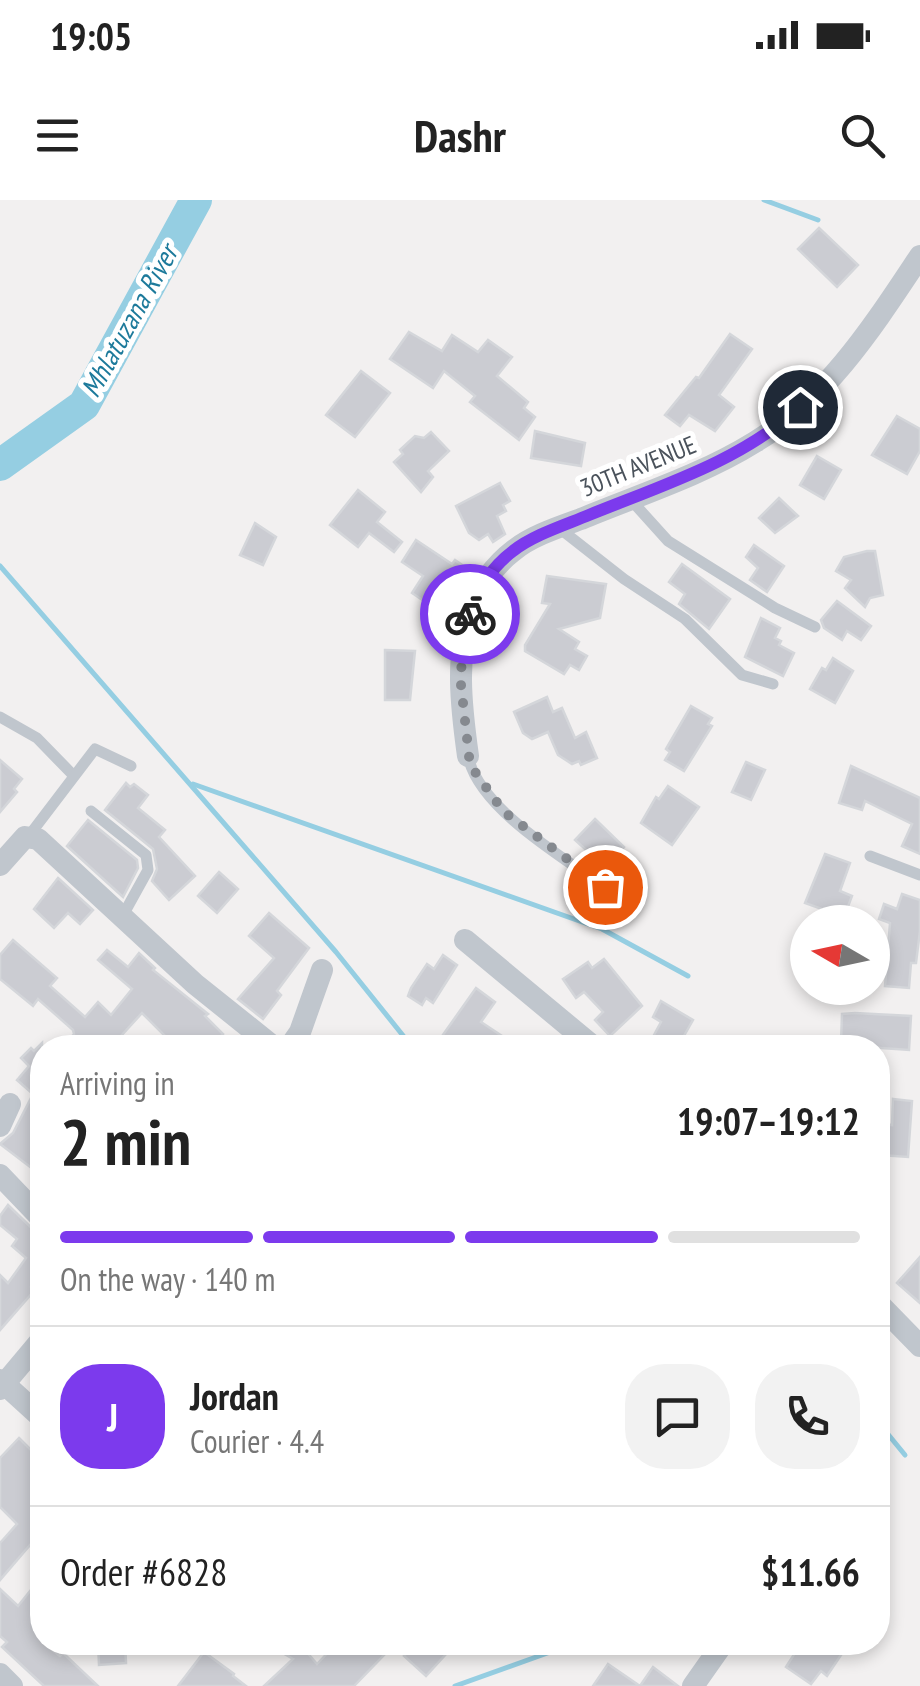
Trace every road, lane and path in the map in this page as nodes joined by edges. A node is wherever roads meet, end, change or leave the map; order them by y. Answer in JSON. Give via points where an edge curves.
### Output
{"nodes":[{"id":1,"x":920,"y":256,"type":"edge"},
{"id":2,"x":630,"y":499,"type":"junction"},
{"id":3,"x":559,"y":528,"type":"junction"},
{"id":4,"x":816,"y":626,"type":"dead end"},
{"id":5,"x":773,"y":684,"type":"dead end"},
{"id":6,"x":0,"y":718,"type":"edge"},
{"id":7,"x":468,"y":756,"type":"joint"},
{"id":8,"x":131,"y":766,"type":"dead end"},
{"id":9,"x":73,"y":775,"type":"junction"},
{"id":10,"x":92,"y":811,"type":"dead end"},
{"id":11,"x":24,"y":840,"type":"junction"},
{"id":12,"x":870,"y":856,"type":"dead end"},
{"id":13,"x":0,"y":865,"type":"edge"},
{"id":14,"x":920,"y":874,"type":"edge"},
{"id":15,"x":605,"y":887,"type":"dead end"},
{"id":16,"x":122,"y":917,"type":"junction"},
{"id":17,"x":465,"y":940,"type":"dead end"},
{"id":18,"x":322,"y":970,"type":"dead end"},
{"id":19,"x":259,"y":1035,"type":"edge"},
{"id":20,"x":298,"y":1035,"type":"edge"},
{"id":21,"x":578,"y":1035,"type":"edge"},
{"id":22,"x":0,"y":1175,"type":"edge"},
{"id":23,"x":30,"y":1206,"type":"edge"},
{"id":24,"x":890,"y":1315,"type":"edge"},
{"id":25,"x":920,"y":1346,"type":"edge"},
{"id":26,"x":30,"y":1352,"type":"edge"},
{"id":27,"x":1,"y":1384,"type":"edge"},
{"id":28,"x":30,"y":1408,"type":"edge"},
{"id":29,"x":715,"y":1655,"type":"edge"},
{"id":30,"x":0,"y":1674,"type":"edge"},
{"id":31,"x":12,"y":1686,"type":"edge"},
{"id":32,"x":694,"y":1686,"type":"edge"}],
"edges":[{"from":1,"to":2,"type":"street","name":"30TH AVENUE","via":[[847,362],[782,423],[720,462]]},
{"from":2,"to":3,"type":"street","name":"30TH AVENUE"},
{"from":2,"to":4,"type":"lane","via":[[668,541],[774,608]]},
{"from":3,"to":5,"type":"lane","via":[[685,619],[742,676]]},
{"from":3,"to":7,"type":"street","name":"30TH AVENUE","via":[[514,550],[473,602],[460,676]]},
{"from":6,"to":9,"type":"lane","via":[[37,738]]},
{"from":7,"to":15,"type":"lane","via":[[504,812]]},
{"from":8,"to":9,"type":"lane","via":[[95,749]]},
{"from":9,"to":11,"type":"lane"},
{"from":10,"to":16,"type":"lane","via":[[149,862]]},
{"from":11,"to":13,"type":"street"},
{"from":11,"to":16,"type":"street","via":[[46,845]]},
{"from":12,"to":14,"type":"lane"},
{"from":16,"to":19,"type":"street"},
{"from":17,"to":21,"type":"street"},
{"from":18,"to":20,"type":"street"},
{"from":22,"to":23,"type":"street"},
{"from":24,"to":25,"type":"street"},
{"from":26,"to":27,"type":"street"},
{"from":27,"to":28,"type":"street"},
{"from":29,"to":32,"type":"street"},
{"from":30,"to":31,"type":"street"}]}
